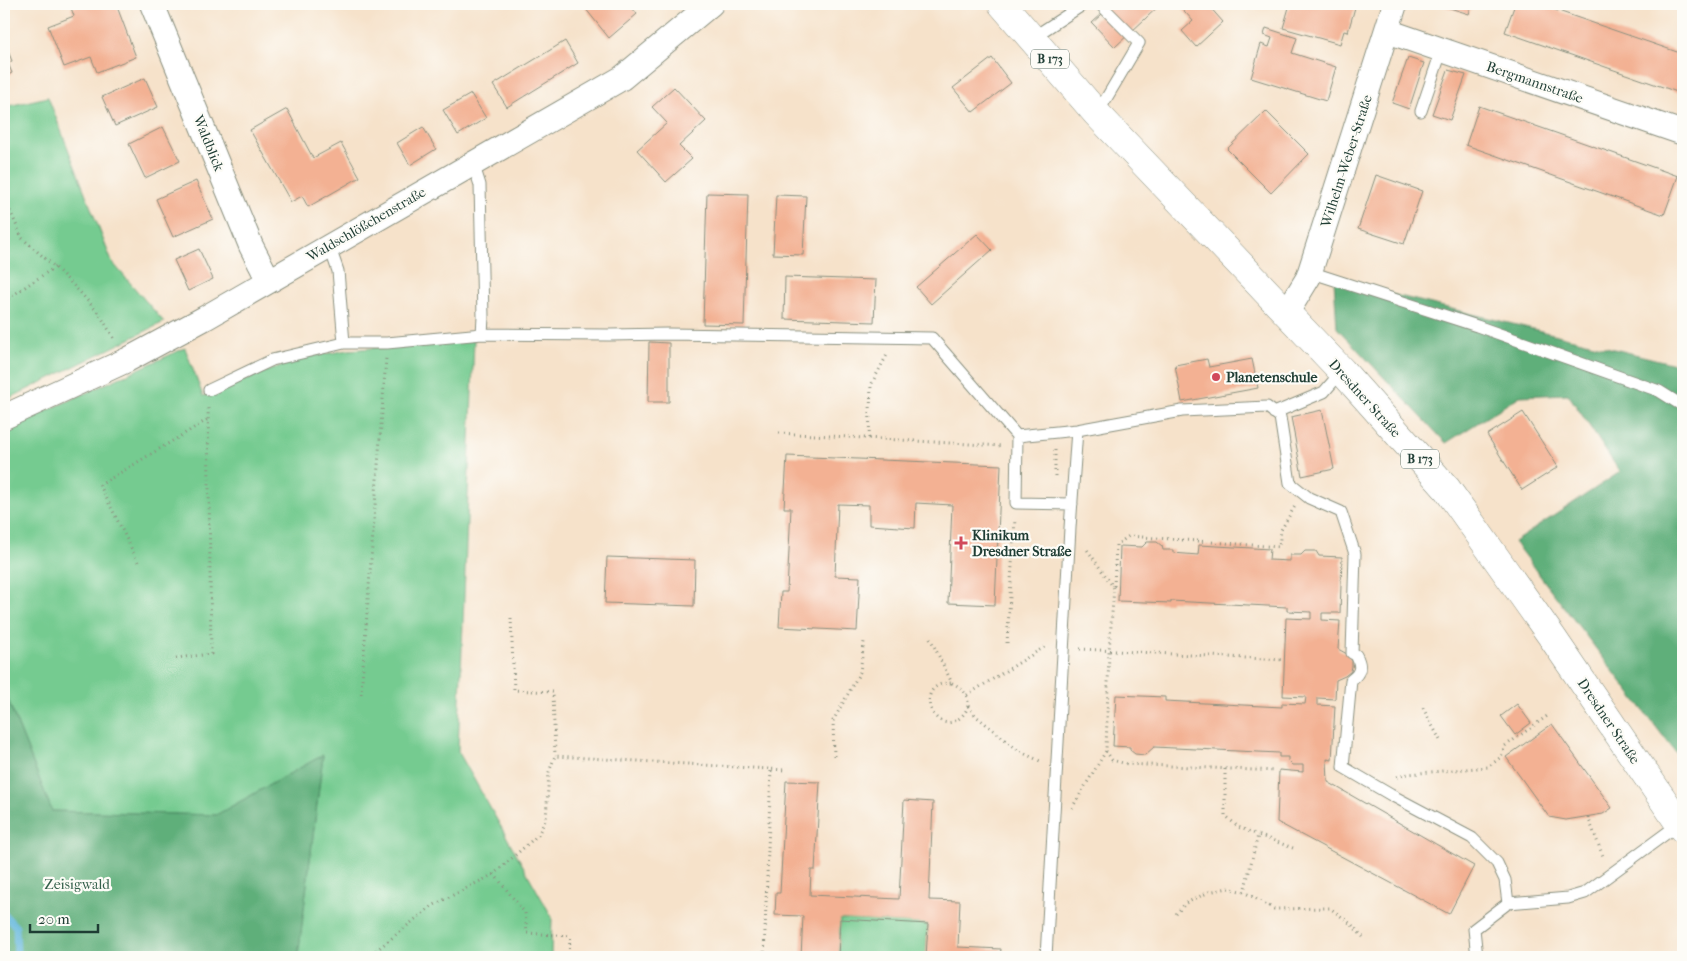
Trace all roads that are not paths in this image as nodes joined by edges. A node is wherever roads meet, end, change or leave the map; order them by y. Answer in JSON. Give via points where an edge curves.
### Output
{"nodes":[{"id":1,"x":152,"y":4,"type":"edge"},
{"id":2,"x":711,"y":4,"type":"edge"},
{"id":3,"x":1002,"y":4,"type":"edge"},
{"id":4,"x":1084,"y":4,"type":"edge"},
{"id":5,"x":1100,"y":4,"type":"edge"},
{"id":6,"x":1395,"y":4,"type":"edge"},
{"id":7,"x":1387,"y":30,"type":"junction"},
{"id":8,"x":1032,"y":38,"type":"junction"},
{"id":9,"x":1442,"y":49,"type":"junction"},
{"id":10,"x":1421,"y":111,"type":"dead end"},
{"id":11,"x":1097,"y":114,"type":"junction"},
{"id":12,"x":1683,"y":133,"type":"edge"},
{"id":13,"x":473,"y":163,"type":"junction"},
{"id":14,"x":329,"y":245,"type":"junction"},
{"id":15,"x":1310,"y":272,"type":"junction"},
{"id":16,"x":268,"y":281,"type":"junction"},
{"id":17,"x":1286,"y":314,"type":"junction"},
{"id":18,"x":482,"y":334,"type":"junction"},
{"id":19,"x":344,"y":342,"type":"junction"},
{"id":20,"x":1342,"y":371,"type":"junction"},
{"id":21,"x":209,"y":390,"type":"road end"},
{"id":22,"x":1683,"y":406,"type":"edge"},
{"id":23,"x":1274,"y":412,"type":"junction"},
{"id":24,"x":4,"y":417,"type":"edge"},
{"id":25,"x":1077,"y":430,"type":"junction"},
{"id":26,"x":1017,"y":442,"type":"junction"},
{"id":27,"x":1072,"y":504,"type":"junction"},
{"id":28,"x":1681,"y":827,"type":"edge"},
{"id":29,"x":1508,"y":903,"type":"junction"},
{"id":30,"x":1046,"y":957,"type":"edge"},
{"id":31,"x":1478,"y":957,"type":"edge"}],
"edges":[{"from":1,"to":16,"type":"street","name":"Waldblick"},
{"from":2,"to":13,"type":"street","name":"Waldschlößchenstraße","via":[[622,78]]},
{"from":3,"to":8,"type":"main road","name":"Dresdner Straße","number":"B 173"},
{"from":4,"to":8,"type":"lane"},
{"from":5,"to":11,"type":"lane","via":[[1139,43]]},
{"from":6,"to":7,"type":"street","name":"Wilhelm-Weber-Straße"},
{"from":7,"to":9,"type":"street","name":"Bergmannstraße"},
{"from":7,"to":15,"type":"street","name":"Wilhelm-Weber-Straße"},
{"from":8,"to":11,"type":"main road","name":"Dresdner Straße","number":"B 173"},
{"from":9,"to":10,"type":"lane"},
{"from":9,"to":12,"type":"street","name":"Bergmannstraße"},
{"from":11,"to":17,"type":"main road","name":"Dresdner Straße","number":"B 173"},
{"from":13,"to":14,"type":"street","name":"Waldschlößchenstraße"},
{"from":13,"to":18,"type":"lane","via":[[480,185]]},
{"from":14,"to":16,"type":"street","name":"Waldschlößchenstraße"},
{"from":14,"to":19,"type":"lane","via":[[338,271]]},
{"from":15,"to":17,"type":"street","name":"Wilhelm-Weber-Straße"},
{"from":15,"to":22,"type":"lane","via":[[1477,326],[1641,385]]},
{"from":16,"to":24,"type":"street","name":"Waldschlößchenstraße","via":[[127,360]]},
{"from":17,"to":20,"type":"main road","name":"Dresdner Straße","number":"B 173"},
{"from":18,"to":19,"type":"lane"},
{"from":18,"to":26,"type":"lane","via":[[932,338]]},
{"from":19,"to":21,"type":"lane","via":[[272,360]]},
{"from":20,"to":23,"type":"lane","via":[[1324,392]]},
{"from":20,"to":28,"type":"main road","name":"Dresdner Straße","number":"B 173","via":[[1447,489]]},
{"from":23,"to":25,"type":"lane","via":[[1267,407],[1182,411]]},
{"from":23,"to":29,"type":"lane","via":[[1280,417],[1290,483],[1309,498],[1341,512],[1355,554],[1352,653],[1356,655],[1360,668],[1359,674],[1351,680],[1343,767],[1472,838],[1497,863],[1505,880]]},
{"from":25,"to":26,"type":"lane"},
{"from":25,"to":27,"type":"lane"},
{"from":26,"to":27,"type":"lane","via":[[1016,504]]},
{"from":27,"to":30,"type":"lane"},
{"from":28,"to":29,"type":"lane","via":[[1585,894]]},
{"from":29,"to":31,"type":"lane","via":[[1474,929]]}]}
